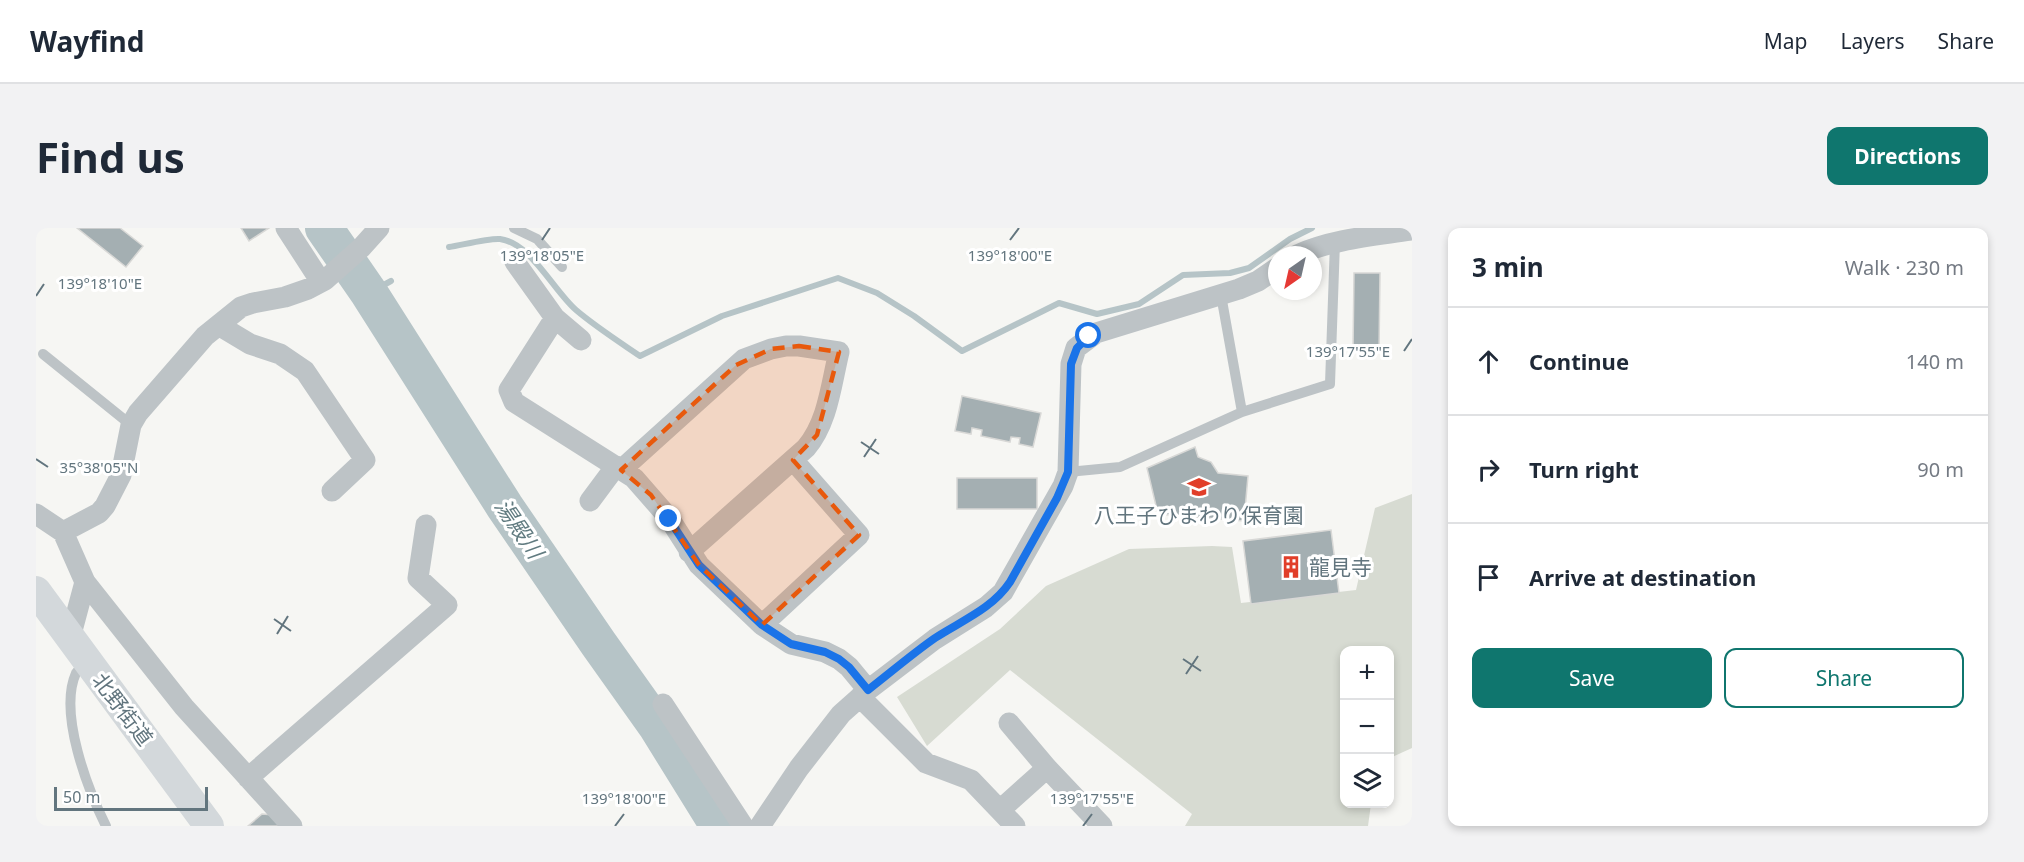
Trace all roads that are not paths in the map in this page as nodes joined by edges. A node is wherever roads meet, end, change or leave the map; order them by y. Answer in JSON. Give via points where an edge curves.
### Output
{"nodes":[{"id":1,"x":286,"y":228,"type":"edge"},
{"id":2,"x":380,"y":228,"type":"edge"},
{"id":3,"x":514,"y":228,"type":"edge"},
{"id":4,"x":1412,"y":230,"type":"edge"},
{"id":5,"x":1335,"y":242,"type":"junction"},
{"id":6,"x":1322,"y":246,"type":"edge"},
{"id":7,"x":515,"y":262,"type":"dead end"},
{"id":8,"x":562,"y":267,"type":"dead end"},
{"id":9,"x":1268,"y":274,"type":"edge"},
{"id":10,"x":323,"y":281,"type":"junction"},
{"id":11,"x":1221,"y":295,"type":"junction"},
{"id":12,"x":555,"y":318,"type":"junction"},
{"id":13,"x":220,"y":326,"type":"junction"},
{"id":14,"x":581,"y":340,"type":"dead end"},
{"id":15,"x":43,"y":354,"type":"dead end"},
{"id":16,"x":1242,"y":412,"type":"junction"},
{"id":17,"x":131,"y":425,"type":"junction"},
{"id":18,"x":793,"y":460,"type":"junction"},
{"id":19,"x":619,"y":468,"type":"junction"},
{"id":20,"x":1068,"y":472,"type":"junction"},
{"id":21,"x":332,"y":491,"type":"dead end"},
{"id":22,"x":590,"y":501,"type":"dead end"},
{"id":23,"x":36,"y":514,"type":"edge"},
{"id":24,"x":426,"y":525,"type":"dead end"},
{"id":25,"x":63,"y":532,"type":"junction"},
{"id":26,"x":689,"y":552,"type":"junction"},
{"id":27,"x":85,"y":582,"type":"junction"},
{"id":28,"x":36,"y":591,"type":"edge"},
{"id":29,"x":762,"y":625,"type":"junction"},
{"id":30,"x":70,"y":638,"type":"junction"},
{"id":31,"x":87,"y":662,"type":"junction"},
{"id":32,"x":864,"y":694,"type":"junction"},
{"id":33,"x":663,"y":704,"type":"dead end"},
{"id":34,"x":1010,"y":723,"type":"dead end"},
{"id":35,"x":1047,"y":768,"type":"junction"},
{"id":36,"x":248,"y":778,"type":"junction"},
{"id":37,"x":1000,"y":810,"type":"junction"},
{"id":38,"x":106,"y":826,"type":"edge"},
{"id":39,"x":209,"y":826,"type":"edge"},
{"id":40,"x":292,"y":826,"type":"edge"},
{"id":41,"x":743,"y":826,"type":"edge"},
{"id":42,"x":760,"y":826,"type":"edge"},
{"id":43,"x":1015,"y":826,"type":"edge"},
{"id":44,"x":1102,"y":826,"type":"edge"}],
"edges":[{"from":1,"to":10,"type":"street"},
{"from":2,"to":10,"type":"street"},
{"from":3,"to":8,"type":"lane","via":[[537,239]]},
{"from":4,"to":5,"type":"street"},
{"from":5,"to":6,"type":"street"},
{"from":5,"to":16,"type":"lane","via":[[1330,384]]},
{"from":7,"to":12,"type":"street"},
{"from":9,"to":11,"type":"street"},
{"from":10,"to":13,"type":"street","via":[[285,297],[241,307]]},
{"from":11,"to":16,"type":"lane"},
{"from":11,"to":20,"type":"street","via":[[1096,333],[1081,343],[1070,374]]},
{"from":12,"to":14,"type":"street"},
{"from":12,"to":19,"type":"street","via":[[509,395],[514,402]]},
{"from":13,"to":17,"type":"street","via":[[205,336]]},
{"from":13,"to":21,"type":"street","via":[[250,344],[280,354],[305,371],[352,440],[365,460]]},
{"from":15,"to":17,"type":"lane"},
{"from":16,"to":20,"type":"lane","via":[[1120,467]]},
{"from":17,"to":25,"type":"street","via":[[121,475],[105,506]]},
{"from":18,"to":19,"type":"street","via":[[817,435],[838,352],[786,346],[744,359]]},
{"from":18,"to":26,"type":"street"},
{"from":18,"to":29,"type":"street","via":[[860,535]]},
{"from":19,"to":22,"type":"street"},
{"from":19,"to":26,"type":"street","via":[[651,495]]},
{"from":20,"to":32,"type":"street","via":[[1003,592]]},
{"from":23,"to":25,"type":"street"},
{"from":24,"to":36,"type":"street","via":[[418,578],[447,605]]},
{"from":25,"to":27,"type":"street"},
{"from":26,"to":29,"type":"street"},
{"from":27,"to":30,"type":"street"},
{"from":27,"to":36,"type":"street","via":[[184,707]]},
{"from":28,"to":30,"type":"main road","name":"北野街道"},
{"from":29,"to":32,"type":"street","via":[[791,644],[839,659],[849,667]]},
{"from":30,"to":31,"type":"main road","name":"北野街道"},
{"from":31,"to":38,"type":"lane","via":[[76,672],[70,720],[86,778]]},
{"from":31,"to":39,"type":"main road","name":"北野街道"},
{"from":32,"to":37,"type":"street","via":[[926,763],[970,780]]},
{"from":32,"to":42,"type":"street","via":[[829,728]]},
{"from":33,"to":41,"type":"street"},
{"from":34,"to":35,"type":"street"},
{"from":35,"to":37,"type":"street"},
{"from":35,"to":44,"type":"street"},
{"from":36,"to":40,"type":"street"},
{"from":37,"to":43,"type":"street"}]}
